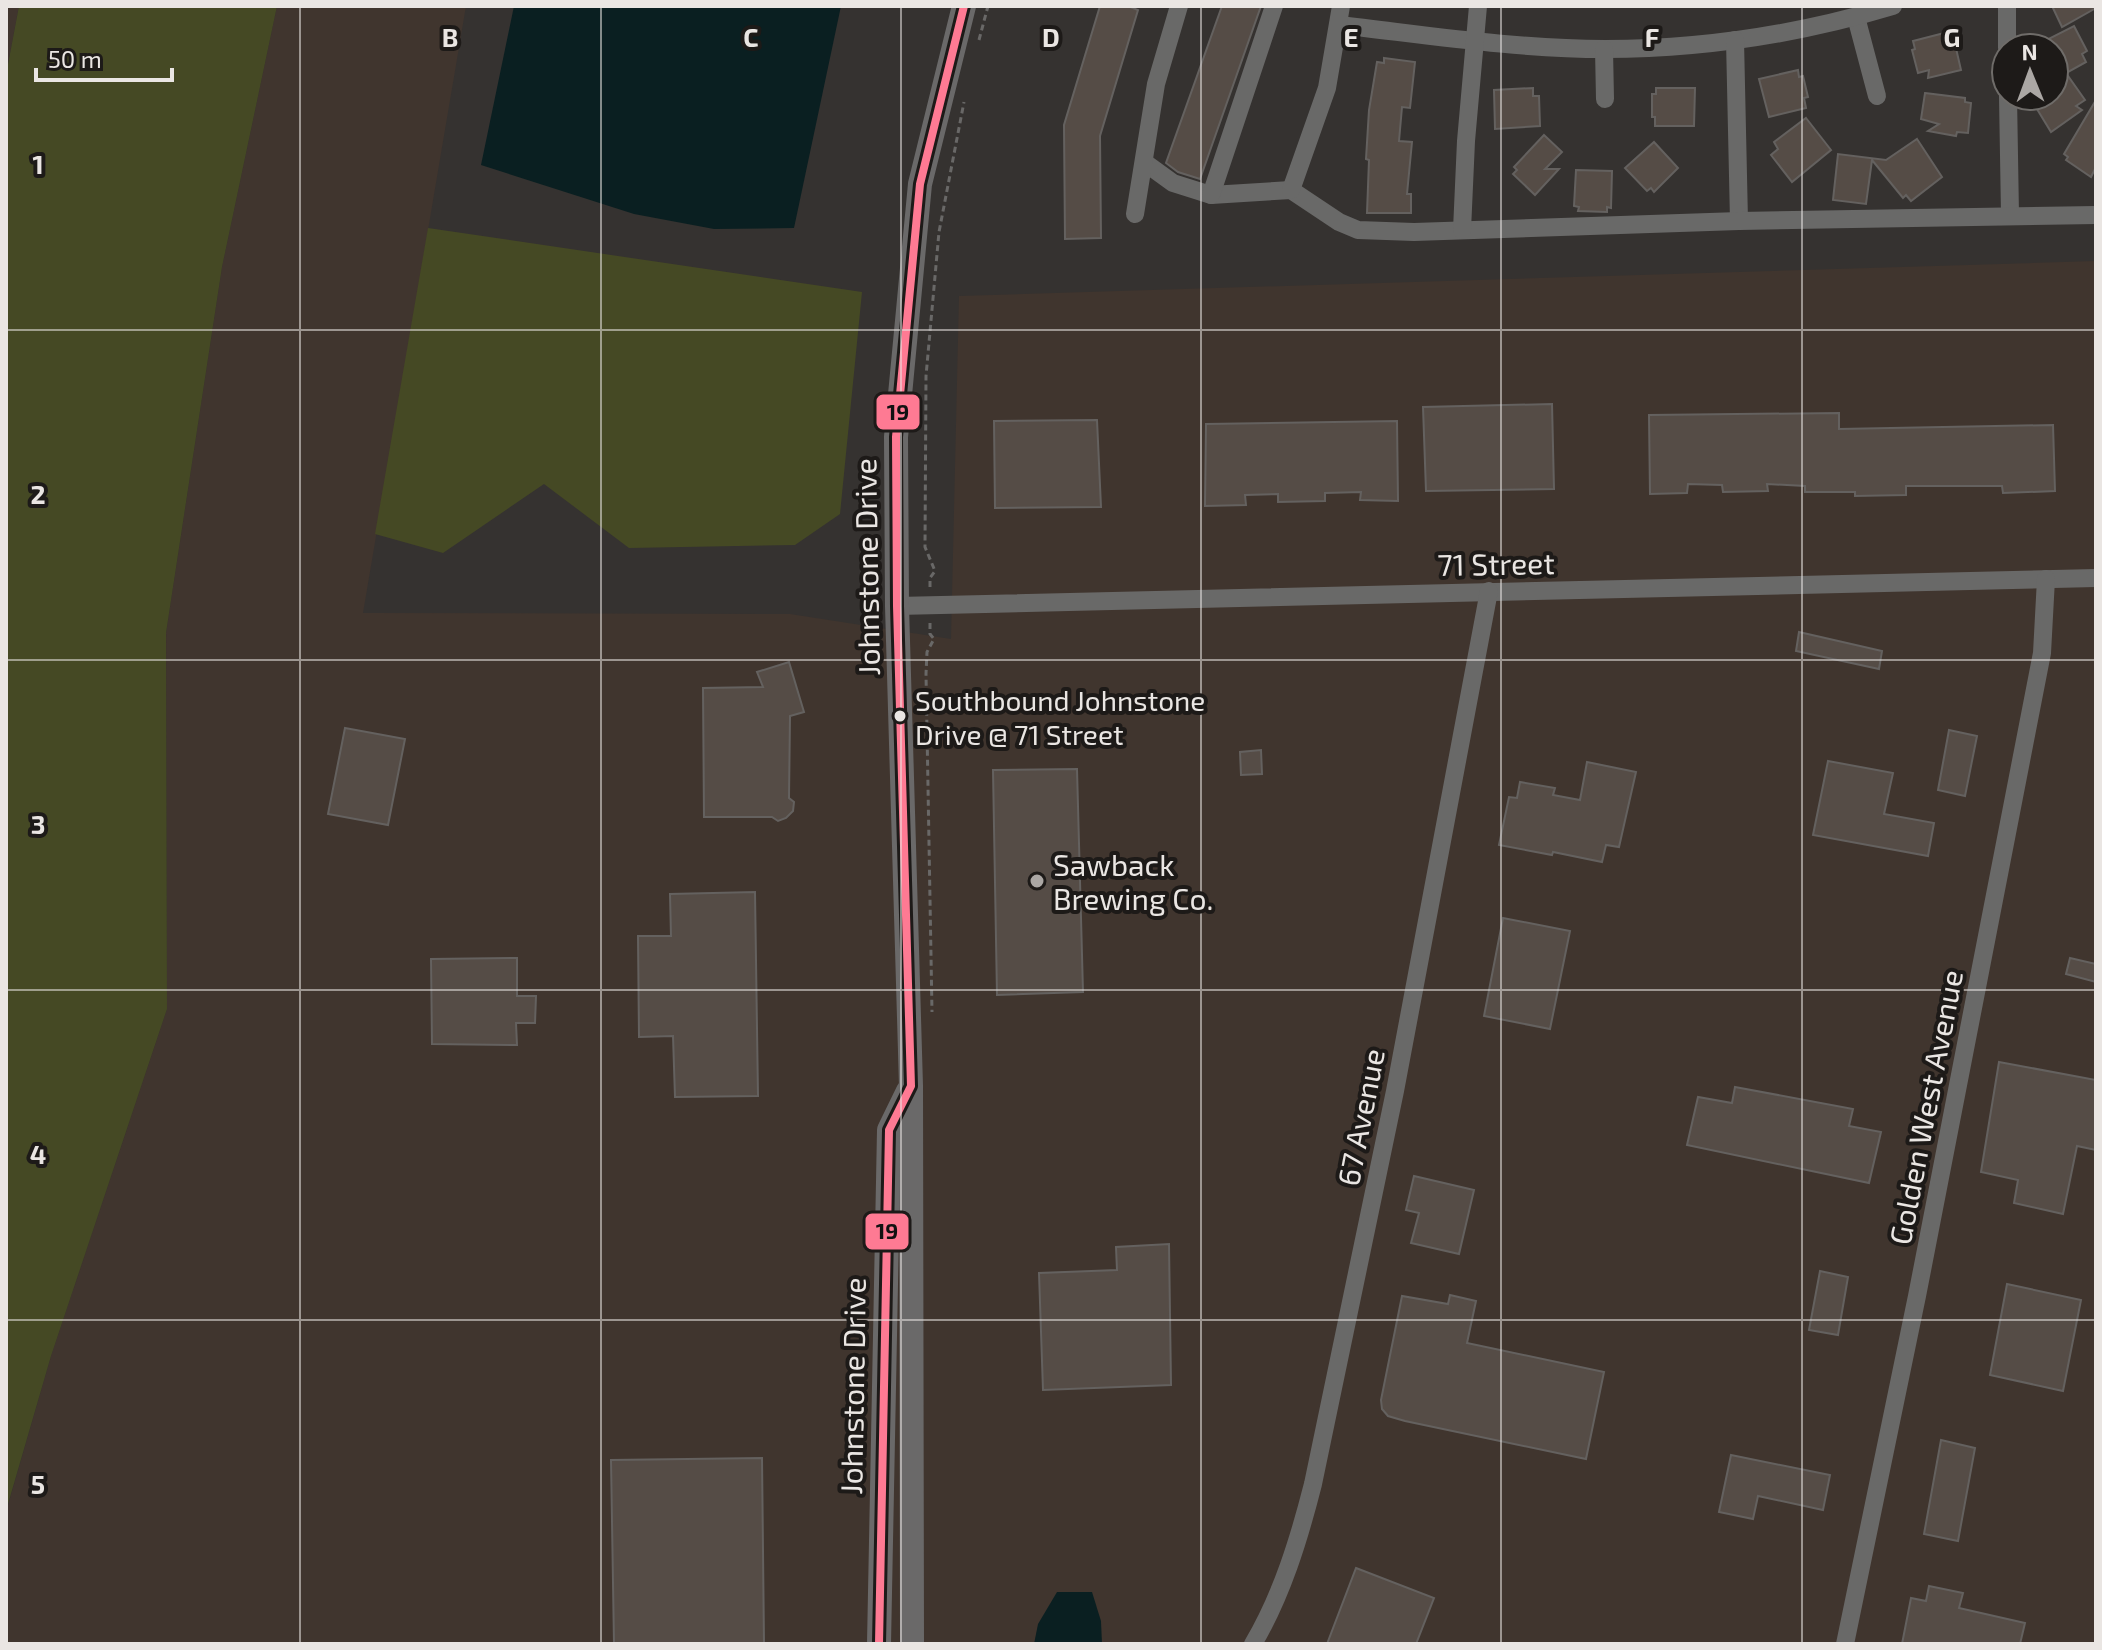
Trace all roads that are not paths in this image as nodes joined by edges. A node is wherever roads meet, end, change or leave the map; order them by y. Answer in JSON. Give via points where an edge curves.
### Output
{"nodes":[{"id":1,"x":964,"y":6,"type":"edge"},
{"id":2,"x":1179,"y":6,"type":"edge"},
{"id":3,"x":1274,"y":6,"type":"edge"},
{"id":4,"x":1478,"y":6,"type":"edge"},
{"id":5,"x":1893,"y":6,"type":"edge"},
{"id":6,"x":2007,"y":6,"type":"edge"},
{"id":7,"x":1340,"y":15,"type":"edge"},
{"id":8,"x":1856,"y":17,"type":"junction"},
{"id":9,"x":2007,"y":32,"type":"edge"},
{"id":10,"x":1735,"y":40,"type":"junction"},
{"id":11,"x":1473,"y":41,"type":"junction"},
{"id":12,"x":1604,"y":49,"type":"junction"},
{"id":13,"x":1877,"y":96,"type":"dead end"},
{"id":14,"x":1605,"y":99,"type":"dead end"},
{"id":15,"x":2008,"y":112,"type":"edge"},
{"id":16,"x":1144,"y":162,"type":"junction"},
{"id":17,"x":1291,"y":190,"type":"junction"},
{"id":18,"x":1211,"y":195,"type":"junction"},
{"id":19,"x":1135,"y":214,"type":"dead end"},
{"id":20,"x":2010,"y":215,"type":"junction"},
{"id":21,"x":2096,"y":215,"type":"edge"},
{"id":22,"x":1739,"y":221,"type":"junction"},
{"id":23,"x":1462,"y":230,"type":"junction"},
{"id":24,"x":2096,"y":578,"type":"edge"},
{"id":25,"x":2046,"y":579,"type":"junction"},
{"id":26,"x":1489,"y":591,"type":"junction"},
{"id":27,"x":897,"y":606,"type":"junction"},
{"id":28,"x":911,"y":1086,"type":"junction"},
{"id":29,"x":879,"y":1644,"type":"edge"},
{"id":30,"x":912,"y":1644,"type":"edge"},
{"id":31,"x":1253,"y":1644,"type":"edge"},
{"id":32,"x":1845,"y":1644,"type":"edge"}],
"edges":[{"from":1,"to":27,"type":"main road","name":"Johnstone Drive","via":[[920,184],[896,437]]},
{"from":2,"to":16,"type":"street","via":[[1156,84]]},
{"from":3,"to":18,"type":"street"},
{"from":4,"to":11,"type":"street"},
{"from":5,"to":8,"type":"street"},
{"from":6,"to":9,"type":"street"},
{"from":7,"to":11,"type":"street"},
{"from":7,"to":17,"type":"street","via":[[1327,88]]},
{"from":8,"to":10,"type":"street"},
{"from":8,"to":13,"type":"street"},
{"from":10,"to":12,"type":"street"},
{"from":10,"to":22,"type":"street"},
{"from":11,"to":12,"type":"street"},
{"from":11,"to":23,"type":"street"},
{"from":12,"to":14,"type":"street"},
{"from":15,"to":20,"type":"street"},
{"from":16,"to":18,"type":"street","via":[[1173,183]]},
{"from":16,"to":19,"type":"street"},
{"from":17,"to":18,"type":"street"},
{"from":17,"to":23,"type":"street","via":[[1358,230]]},
{"from":20,"to":21,"type":"street"},
{"from":20,"to":22,"type":"street"},
{"from":22,"to":23,"type":"street"},
{"from":24,"to":25,"type":"street","name":"71 Street"},
{"from":25,"to":26,"type":"street","name":"71 Street"},
{"from":25,"to":32,"type":"street","name":"Golden West Avenue","via":[[2042,653]]},
{"from":26,"to":27,"type":"street","name":"71 Street"},
{"from":26,"to":31,"type":"street","name":"67 Avenue","via":[[1395,1091],[1313,1484],[1278,1592]]},
{"from":27,"to":28,"type":"main road","name":"Johnstone Drive"},
{"from":28,"to":29,"type":"main road","name":"Johnstone Drive","via":[[889,1130]]},
{"from":28,"to":30,"type":"main road","name":"Johnstone Drive"}]}
